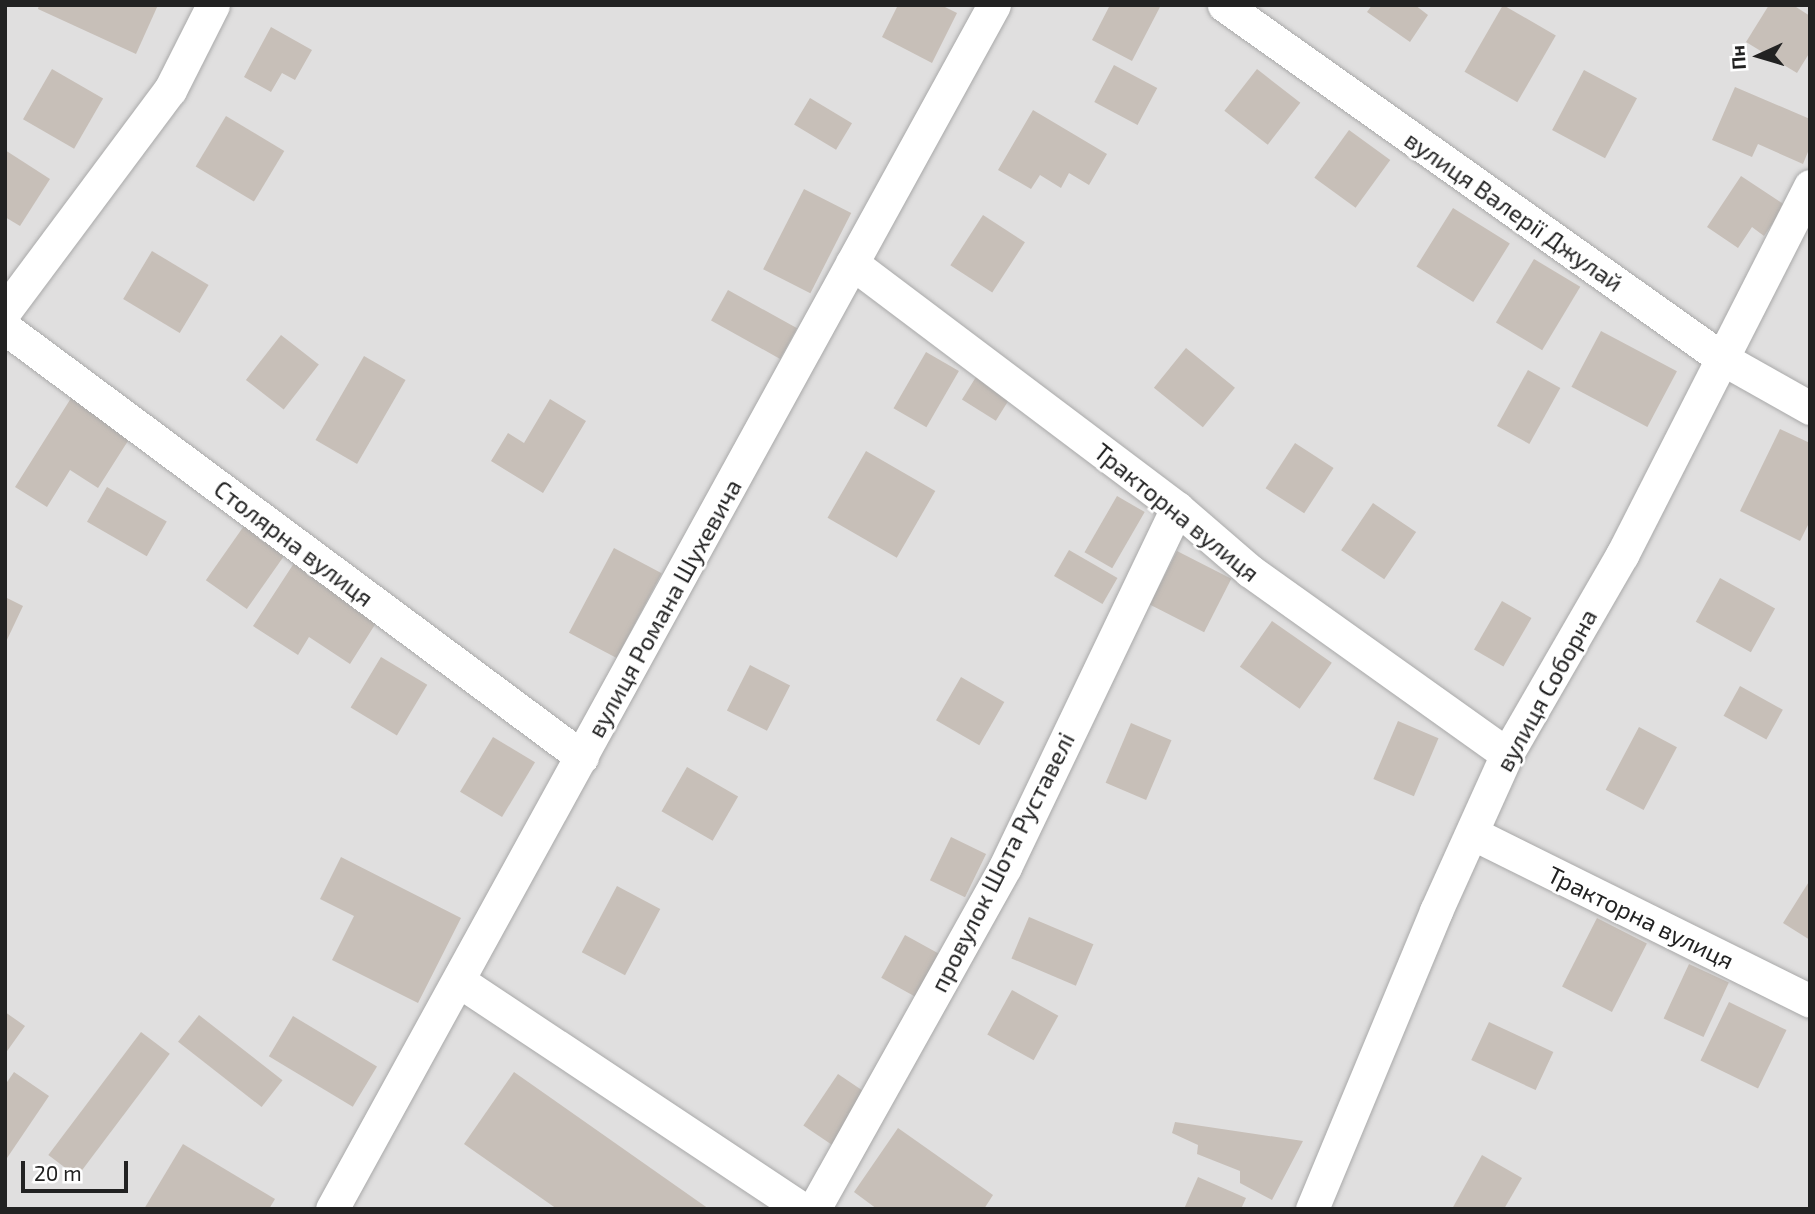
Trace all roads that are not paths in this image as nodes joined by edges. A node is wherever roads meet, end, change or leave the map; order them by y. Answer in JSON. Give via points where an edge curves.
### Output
{"nodes":[{"id":1,"x":214,"y":5,"type":"edge"},
{"id":2,"x":994,"y":5,"type":"edge"},
{"id":3,"x":1224,"y":5,"type":"edge"},
{"id":4,"x":1810,"y":186,"type":"edge"},
{"id":5,"x":852,"y":263,"type":"junction"},
{"id":6,"x":5,"y":312,"type":"edge"},
{"id":7,"x":5,"y":328,"type":"edge"},
{"id":8,"x":1723,"y":359,"type":"junction"},
{"id":9,"x":1810,"y":408,"type":"edge"},
{"id":10,"x":1177,"y":508,"type":"junction"},
{"id":11,"x":1507,"y":754,"type":"junction"},
{"id":12,"x":583,"y":757,"type":"junction"},
{"id":13,"x":1472,"y":833,"type":"junction"},
{"id":14,"x":459,"y":981,"type":"junction"},
{"id":15,"x":1810,"y":1001,"type":"edge"},
{"id":16,"x":332,"y":1209,"type":"edge"},
{"id":17,"x":802,"y":1209,"type":"edge"},
{"id":18,"x":814,"y":1209,"type":"edge"},
{"id":19,"x":1312,"y":1209,"type":"edge"}],
"edges":[{"from":1,"to":6,"type":"street","via":[[170,90]]},
{"from":2,"to":5,"type":"street","name":"вулиця Романа Шухевича"},
{"from":3,"to":8,"type":"street","name":"вулиця Валерії Джулай"},
{"from":4,"to":8,"type":"street","name":"вулиця Соборна"},
{"from":5,"to":10,"type":"street","name":"Тракторна вулиця"},
{"from":5,"to":12,"type":"street","name":"вулиця Романа Шухевича"},
{"from":7,"to":12,"type":"street","name":"Столярна вулиця"},
{"from":8,"to":9,"type":"street","name":"вулиця Валерії Джулай"},
{"from":8,"to":11,"type":"street","name":"вулиця Соборна","via":[[1622,555]]},
{"from":10,"to":11,"type":"street","name":"Тракторна вулиця","via":[[1250,572]]},
{"from":10,"to":18,"type":"street","name":"провулок Шота Руставелі","via":[[1005,867]]},
{"from":11,"to":13,"type":"street","name":"вулиця Соборна"},
{"from":12,"to":14,"type":"street","name":"вулиця Романа Шухевича"},
{"from":13,"to":15,"type":"street","name":"Тракторна вулиця"},
{"from":13,"to":19,"type":"street","name":"вулиця Соборна"},
{"from":14,"to":16,"type":"street","name":"вулиця Романа Шухевича"},
{"from":14,"to":17,"type":"street"}]}
